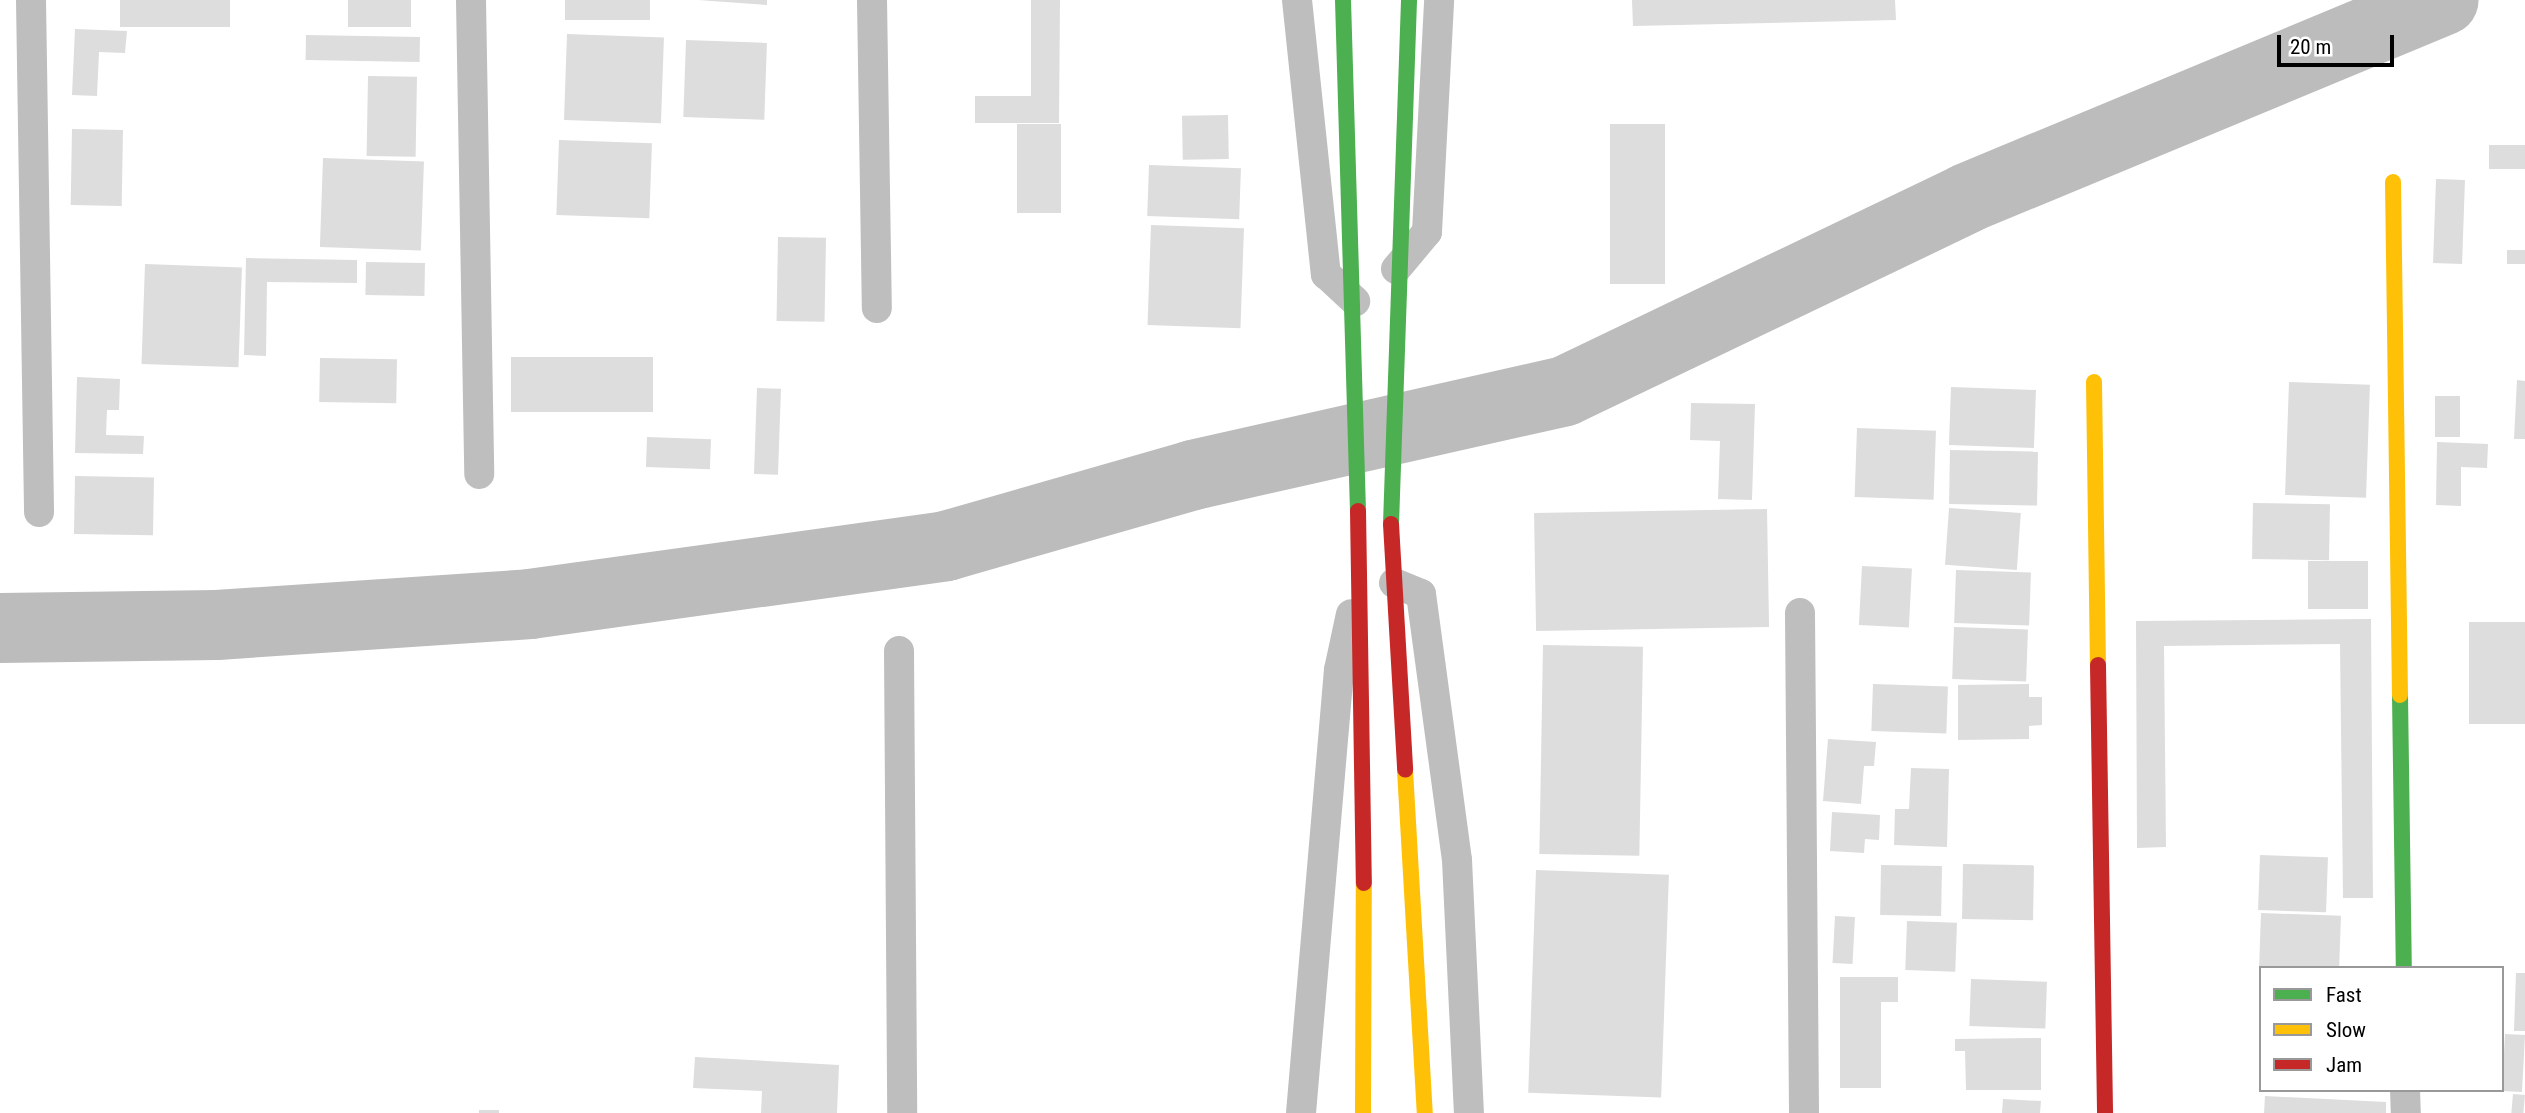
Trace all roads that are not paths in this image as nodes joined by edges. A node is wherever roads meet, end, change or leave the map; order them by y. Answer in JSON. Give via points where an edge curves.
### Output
{"nodes":[{"id":1,"x":31,"y":0,"type":"edge"},
{"id":2,"x":471,"y":0,"type":"edge"},
{"id":3,"x":872,"y":0,"type":"edge"},
{"id":4,"x":1297,"y":0,"type":"edge"},
{"id":5,"x":1343,"y":0,"type":"edge"},
{"id":6,"x":1409,"y":0,"type":"edge"},
{"id":7,"x":1439,"y":0,"type":"edge"},
{"id":8,"x":2393,"y":182,"type":"dead end"},
{"id":9,"x":1396,"y":269,"type":"junction"},
{"id":10,"x":1355,"y":301,"type":"junction"},
{"id":11,"x":877,"y":308,"type":"dead end"},
{"id":12,"x":2094,"y":382,"type":"dead end"},
{"id":13,"x":480,"y":474,"type":"dead end"},
{"id":14,"x":40,"y":512,"type":"dead end"},
{"id":15,"x":1358,"y":580,"type":"junction"},
{"id":16,"x":1394,"y":583,"type":"junction"},
{"id":17,"x":1800,"y":613,"type":"dead end"},
{"id":18,"x":899,"y":650,"type":"dead end"},
{"id":19,"x":2404,"y":966,"type":"edge"},
{"id":20,"x":2405,"y":1092,"type":"edge"},
{"id":21,"x":902,"y":1113,"type":"edge"},
{"id":22,"x":1301,"y":1113,"type":"edge"},
{"id":23,"x":1363,"y":1113,"type":"edge"},
{"id":24,"x":1425,"y":1113,"type":"edge"},
{"id":25,"x":1469,"y":1113,"type":"edge"},
{"id":26,"x":1804,"y":1113,"type":"edge"},
{"id":27,"x":2105,"y":1113,"type":"edge"},
{"id":28,"x":2406,"y":1113,"type":"edge"}],
"edges":[{"from":1,"to":14,"type":"street"},
{"from":2,"to":13,"type":"street"},
{"from":3,"to":11,"type":"street"},
{"from":4,"to":10,"type":"street","via":[[1326,274]]},
{"from":5,"to":10,"type":"main road"},
{"from":6,"to":9,"type":"main road"},
{"from":7,"to":9,"type":"street","via":[[1427,232]]},
{"from":8,"to":19,"type":"main road"},
{"from":9,"to":16,"type":"main road","via":[[1390,383]]},
{"from":10,"to":15,"type":"main road"},
{"from":12,"to":27,"type":"main road"},
{"from":15,"to":22,"type":"street","via":[[1339,670]]},
{"from":15,"to":23,"type":"main road"},
{"from":16,"to":24,"type":"main road"},
{"from":16,"to":25,"type":"street","via":[[1421,594],[1457,860]]},
{"from":17,"to":26,"type":"street"},
{"from":18,"to":21,"type":"street"},
{"from":20,"to":28,"type":"street"}]}
